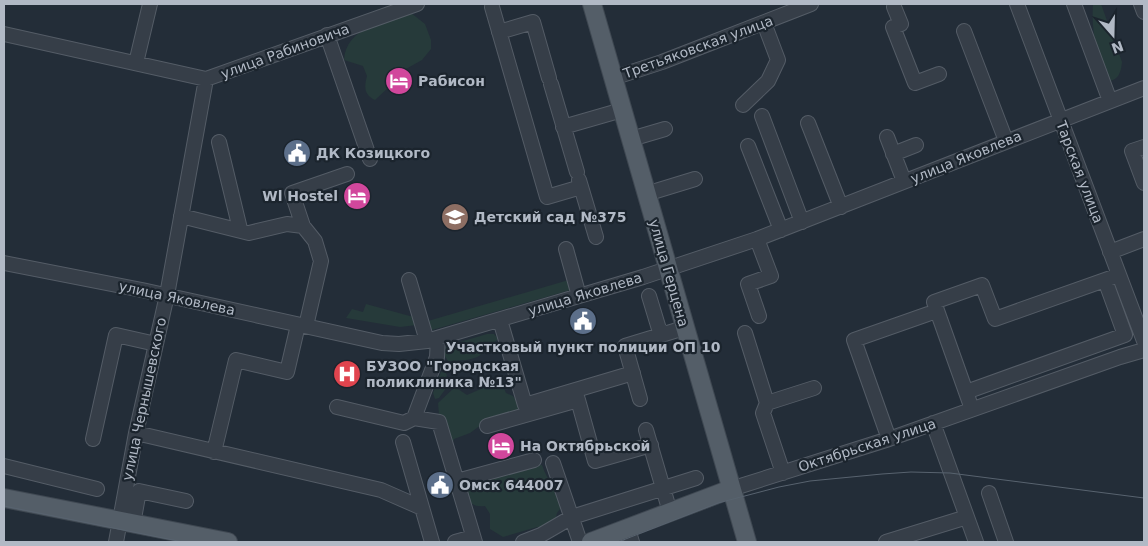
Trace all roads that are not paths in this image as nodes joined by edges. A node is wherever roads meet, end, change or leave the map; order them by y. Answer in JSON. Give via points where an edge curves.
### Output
{"nodes":[{"id":1,"x":150,"y":4,"type":"edge"},
{"id":2,"x":417,"y":4,"type":"edge"},
{"id":3,"x":592,"y":4,"type":"edge"},
{"id":4,"x":811,"y":4,"type":"edge"},
{"id":5,"x":1017,"y":4,"type":"edge"},
{"id":6,"x":1074,"y":4,"type":"edge"},
{"id":7,"x":1141,"y":4,"type":"edge"},
{"id":8,"x":894,"y":7,"type":"dead end"},
{"id":9,"x":492,"y":8,"type":"dead end"},
{"id":10,"x":1144,"y":12,"type":"edge"},
{"id":11,"x":764,"y":23,"type":"junction"},
{"id":12,"x":964,"y":31,"type":"dead end"},
{"id":13,"x":499,"y":32,"type":"junction"},
{"id":14,"x":4,"y":34,"type":"edge"},
{"id":15,"x":327,"y":35,"type":"junction"},
{"id":16,"x":136,"y":63,"type":"junction"},
{"id":17,"x":939,"y":74,"type":"dead end"},
{"id":18,"x":613,"y":78,"type":"junction"},
{"id":19,"x":206,"y":79,"type":"junction"},
{"id":20,"x":1144,"y":88,"type":"edge"},
{"id":21,"x":1110,"y":101,"type":"junction"},
{"id":22,"x":743,"y":105,"type":"dead end"},
{"id":23,"x":622,"y":110,"type":"junction"},
{"id":24,"x":762,"y":116,"type":"dead end"},
{"id":25,"x":1060,"y":119,"type":"junction"},
{"id":26,"x":808,"y":123,"type":"dead end"},
{"id":27,"x":563,"y":127,"type":"junction"},
{"id":28,"x":665,"y":129,"type":"dead end"},
{"id":29,"x":887,"y":137,"type":"dead end"},
{"id":30,"x":630,"y":139,"type":"junction"},
{"id":31,"x":1006,"y":141,"type":"junction"},
{"id":32,"x":219,"y":142,"type":"dead end"},
{"id":33,"x":916,"y":145,"type":"dead end"},
{"id":34,"x":748,"y":146,"type":"dead end"},
{"id":35,"x":1144,"y":147,"type":"edge"},
{"id":36,"x":893,"y":154,"type":"junction"},
{"id":37,"x":370,"y":159,"type":"dead end"},
{"id":38,"x":347,"y":174,"type":"dead end"},
{"id":39,"x":579,"y":178,"type":"junction"},
{"id":40,"x":695,"y":180,"type":"dead end"},
{"id":41,"x":904,"y":182,"type":"junction"},
{"id":42,"x":1144,"y":183,"type":"edge"},
{"id":43,"x":646,"y":194,"type":"junction"},
{"id":44,"x":841,"y":207,"type":"junction"},
{"id":45,"x":181,"y":216,"type":"junction"},
{"id":46,"x":802,"y":222,"type":"junction"},
{"id":47,"x":303,"y":226,"type":"junction"},
{"id":48,"x":240,"y":229,"type":"junction"},
{"id":49,"x":780,"y":230,"type":"junction"},
{"id":50,"x":596,"y":236,"type":"dead end"},
{"id":51,"x":757,"y":239,"type":"junction"},
{"id":52,"x":1144,"y":240,"type":"edge"},
{"id":53,"x":566,"y":250,"type":"dead end"},
{"id":54,"x":1110,"y":252,"type":"junction"},
{"id":55,"x":4,"y":263,"type":"edge"},
{"id":56,"x":667,"y":269,"type":"junction"},
{"id":57,"x":1119,"y":275,"type":"junction"},
{"id":58,"x":409,"y":280,"type":"dead end"},
{"id":59,"x":1105,"y":280,"type":"junction"},
{"id":60,"x":167,"y":295,"type":"junction"},
{"id":61,"x":579,"y":296,"type":"junction"},
{"id":62,"x":649,"y":296,"type":"dead end"},
{"id":63,"x":928,"y":314,"type":"dead end"},
{"id":64,"x":760,"y":316,"type":"dead end"},
{"id":65,"x":500,"y":320,"type":"junction"},
{"id":66,"x":302,"y":325,"type":"junction"},
{"id":67,"x":684,"y":328,"type":"junction"},
{"id":68,"x":745,"y":333,"type":"dead end"},
{"id":69,"x":665,"y":334,"type":"junction"},
{"id":70,"x":433,"y":340,"type":"junction"},
{"id":71,"x":1144,"y":341,"type":"edge"},
{"id":72,"x":156,"y":344,"type":"junction"},
{"id":73,"x":1144,"y":350,"type":"edge"},
{"id":74,"x":633,"y":374,"type":"junction"},
{"id":75,"x":814,"y":388,"type":"dead end"},
{"id":76,"x":966,"y":392,"type":"junction"},
{"id":77,"x":576,"y":395,"type":"junction"},
{"id":78,"x":640,"y":399,"type":"dead end"},
{"id":79,"x":767,"y":403,"type":"junction"},
{"id":80,"x":337,"y":407,"type":"dead end"},
{"id":81,"x":972,"y":409,"type":"junction"},
{"id":82,"x":414,"y":418,"type":"junction"},
{"id":83,"x":933,"y":423,"type":"junction"},
{"id":84,"x":487,"y":426,"type":"dead end"},
{"id":85,"x":646,"y":430,"type":"dead end"},
{"id":86,"x":136,"y":433,"type":"junction"},
{"id":87,"x":93,"y":439,"type":"dead end"},
{"id":88,"x":889,"y":439,"type":"junction"},
{"id":89,"x":403,"y":442,"type":"dead end"},
{"id":90,"x":651,"y":445,"type":"junction"},
{"id":91,"x":214,"y":452,"type":"junction"},
{"id":92,"x":534,"y":460,"type":"dead end"},
{"id":93,"x":553,"y":463,"type":"dead end"},
{"id":94,"x":4,"y":466,"type":"edge"},
{"id":95,"x":783,"y":473,"type":"junction"},
{"id":96,"x":696,"y":478,"type":"dead end"},
{"id":97,"x":457,"y":481,"type":"junction"},
{"id":98,"x":97,"y":489,"type":"dead end"},
{"id":99,"x":663,"y":489,"type":"junction"},
{"id":100,"x":731,"y":490,"type":"junction"},
{"id":101,"x":989,"y":493,"type":"dead end"},
{"id":102,"x":4,"y":498,"type":"edge"},
{"id":103,"x":186,"y":501,"type":"dead end"},
{"id":104,"x":422,"y":508,"type":"junction"},
{"id":105,"x":670,"y":512,"type":"junction"},
{"id":106,"x":572,"y":517,"type":"junction"},
{"id":107,"x":967,"y":517,"type":"junction"},
{"id":108,"x":126,"y":522,"type":"junction"},
{"id":109,"x":630,"y":535,"type":"edge"},
{"id":110,"x":909,"y":539,"type":"edge"},
{"id":111,"x":474,"y":540,"type":"edge"},
{"id":112,"x":116,"y":542,"type":"edge"},
{"id":113,"x":225,"y":542,"type":"edge"},
{"id":114,"x":432,"y":542,"type":"edge"},
{"id":115,"x":455,"y":542,"type":"edge"},
{"id":116,"x":523,"y":542,"type":"edge"},
{"id":117,"x":580,"y":542,"type":"edge"},
{"id":118,"x":591,"y":542,"type":"edge"},
{"id":119,"x":747,"y":542,"type":"edge"},
{"id":120,"x":886,"y":542,"type":"edge"},
{"id":121,"x":976,"y":542,"type":"edge"},
{"id":122,"x":1006,"y":542,"type":"edge"}],
"edges":[{"from":1,"to":16,"type":"street"},
{"from":2,"to":15,"type":"street","name":"улица Рабиновича"},
{"from":3,"to":18,"type":"main road","name":"улица Герцена"},
{"from":4,"to":11,"type":"street","name":"Третьяковская улица"},
{"from":5,"to":25,"type":"street","name":"Тарская улица"},
{"from":6,"to":21,"type":"street"},
{"from":7,"to":10,"type":"street"},
{"from":8,"to":17,"type":"street","via":[[901,24],[893,27],[915,84]]},
{"from":9,"to":13,"type":"street"},
{"from":11,"to":18,"type":"street","name":"Третьяковская улица"},
{"from":11,"to":22,"type":"street","via":[[778,60],[768,80]]},
{"from":12,"to":31,"type":"street"},
{"from":13,"to":27,"type":"street","via":[[533,22]]},
{"from":13,"to":39,"type":"street","via":[[548,197]]},
{"from":14,"to":16,"type":"street","name":"улица Рабиновича"},
{"from":15,"to":19,"type":"street","name":"улица Рабиновича"},
{"from":15,"to":37,"type":"street"},
{"from":16,"to":19,"type":"street","name":"улица Рабиновича"},
{"from":18,"to":23,"type":"main road","name":"улица Герцена"},
{"from":19,"to":45,"type":"street","name":"улица Чернышевского"},
{"from":20,"to":21,"type":"street","name":"улица Яковлева"},
{"from":21,"to":25,"type":"street","name":"улица Яковлева"},
{"from":23,"to":27,"type":"street"},
{"from":23,"to":30,"type":"main road","name":"улица Герцена"},
{"from":24,"to":46,"type":"street"},
{"from":25,"to":31,"type":"street","name":"улица Яковлева"},
{"from":25,"to":54,"type":"street","name":"Тарская улица"},
{"from":26,"to":44,"type":"street"},
{"from":27,"to":39,"type":"street"},
{"from":28,"to":30,"type":"street"},
{"from":29,"to":36,"type":"street"},
{"from":30,"to":43,"type":"main road","name":"улица Герцена"},
{"from":31,"to":41,"type":"street","name":"улица Яковлева"},
{"from":32,"to":48,"type":"street"},
{"from":33,"to":36,"type":"street"},
{"from":34,"to":49,"type":"street"},
{"from":35,"to":42,"type":"street","via":[[1132,151]]},
{"from":36,"to":41,"type":"street"},
{"from":38,"to":47,"type":"street","via":[[292,192]]},
{"from":39,"to":50,"type":"street"},
{"from":40,"to":43,"type":"street"},
{"from":41,"to":44,"type":"street","name":"улица Яковлева"},
{"from":43,"to":56,"type":"main road","name":"улица Герцена"},
{"from":44,"to":46,"type":"street","name":"улица Яковлева"},
{"from":45,"to":48,"type":"street"},
{"from":45,"to":60,"type":"street","name":"улица Чернышевского"},
{"from":46,"to":49,"type":"street","name":"улица Яковлева"},
{"from":47,"to":48,"type":"street","via":[[287,224],[249,233]]},
{"from":47,"to":66,"type":"street","via":[[315,241],[321,261]]},
{"from":49,"to":51,"type":"street","name":"улица Яковлева"},
{"from":51,"to":56,"type":"street","name":"улица Яковлева"},
{"from":51,"to":64,"type":"street","via":[[771,276],[748,284]]},
{"from":52,"to":54,"type":"street"},
{"from":53,"to":61,"type":"street"},
{"from":54,"to":57,"type":"street","name":"Тарская улица"},
{"from":55,"to":60,"type":"street","name":"улица Яковлева"},
{"from":56,"to":61,"type":"street","name":"улица Яковлева"},
{"from":56,"to":67,"type":"main road","name":"улица Герцена"},
{"from":57,"to":59,"type":"street"},
{"from":57,"to":71,"type":"street","name":"Тарская улица"},
{"from":58,"to":70,"type":"street"},
{"from":59,"to":76,"type":"street","via":[[1125,335]]},
{"from":59,"to":76,"type":"street","via":[[994,319],[982,285],[934,302]]},
{"from":60,"to":66,"type":"street","name":"улица Яковлева"},
{"from":60,"to":72,"type":"street","name":"улица Чернышевского"},
{"from":61,"to":65,"type":"street","name":"улица Яковлева"},
{"from":62,"to":69,"type":"street","via":[[659,329]]},
{"from":63,"to":88,"type":"street","via":[[854,340]]},
{"from":65,"to":70,"type":"street","name":"улица Яковлева"},
{"from":65,"to":77,"type":"street","via":[[525,405]]},
{"from":66,"to":70,"type":"street","name":"улица Яковлева","via":[[382,343]]},
{"from":66,"to":91,"type":"street","via":[[287,372],[236,360]]},
{"from":67,"to":69,"type":"street"},
{"from":67,"to":100,"type":"main road","name":"улица Герцена"},
{"from":68,"to":79,"type":"street"},
{"from":69,"to":74,"type":"street","via":[[625,346]]},
{"from":70,"to":82,"type":"street","via":[[437,357]]},
{"from":72,"to":86,"type":"street","name":"улица Чернышевского"},
{"from":72,"to":87,"type":"street","via":[[116,335]]},
{"from":73,"to":81,"type":"street","name":"Октябрьская улица"},
{"from":74,"to":77,"type":"street"},
{"from":74,"to":78,"type":"street"},
{"from":75,"to":79,"type":"street"},
{"from":76,"to":81,"type":"street"},
{"from":77,"to":84,"type":"street"},
{"from":77,"to":90,"type":"street","via":[[595,461]]},
{"from":79,"to":95,"type":"street","via":[[763,413]]},
{"from":80,"to":82,"type":"street","via":[[404,423]]},
{"from":81,"to":83,"type":"street","name":"Октябрьская улица"},
{"from":82,"to":97,"type":"street","via":[[439,422]]},
{"from":83,"to":88,"type":"street","name":"Октябрьская улица"},
{"from":83,"to":107,"type":"street"},
{"from":85,"to":90,"type":"street"},
{"from":86,"to":91,"type":"street"},
{"from":86,"to":108,"type":"street","name":"улица Чернышевского"},
{"from":88,"to":95,"type":"street","name":"Октябрьская улица"},
{"from":89,"to":104,"type":"street"},
{"from":90,"to":99,"type":"street"},
{"from":91,"to":104,"type":"street","via":[[381,490]]},
{"from":92,"to":97,"type":"street"},
{"from":93,"to":106,"type":"street"},
{"from":94,"to":98,"type":"street"},
{"from":95,"to":100,"type":"street","name":"Октябрьская улица"},
{"from":96,"to":99,"type":"street"},
{"from":97,"to":111,"type":"street"},
{"from":99,"to":105,"type":"street"},
{"from":99,"to":106,"type":"street"},
{"from":100,"to":105,"type":"main road","name":"Октябрьская улица"},
{"from":100,"to":119,"type":"main road","name":"улица Герцена"},
{"from":101,"to":122,"type":"street"},
{"from":102,"to":108,"type":"main road"},
{"from":103,"to":108,"type":"street","via":[[139,491]]},
{"from":104,"to":114,"type":"street"},
{"from":105,"to":109,"type":"main road","name":"Октябрьская улица"},
{"from":106,"to":116,"type":"street"},
{"from":106,"to":117,"type":"street"},
{"from":107,"to":110,"type":"street"},
{"from":107,"to":121,"type":"street"},
{"from":108,"to":112,"type":"street","name":"улица Чернышевского"},
{"from":108,"to":113,"type":"main road"},
{"from":109,"to":118,"type":"main road","name":"Октябрьская улица"},
{"from":110,"to":120,"type":"street"},
{"from":111,"to":115,"type":"street"}]}
